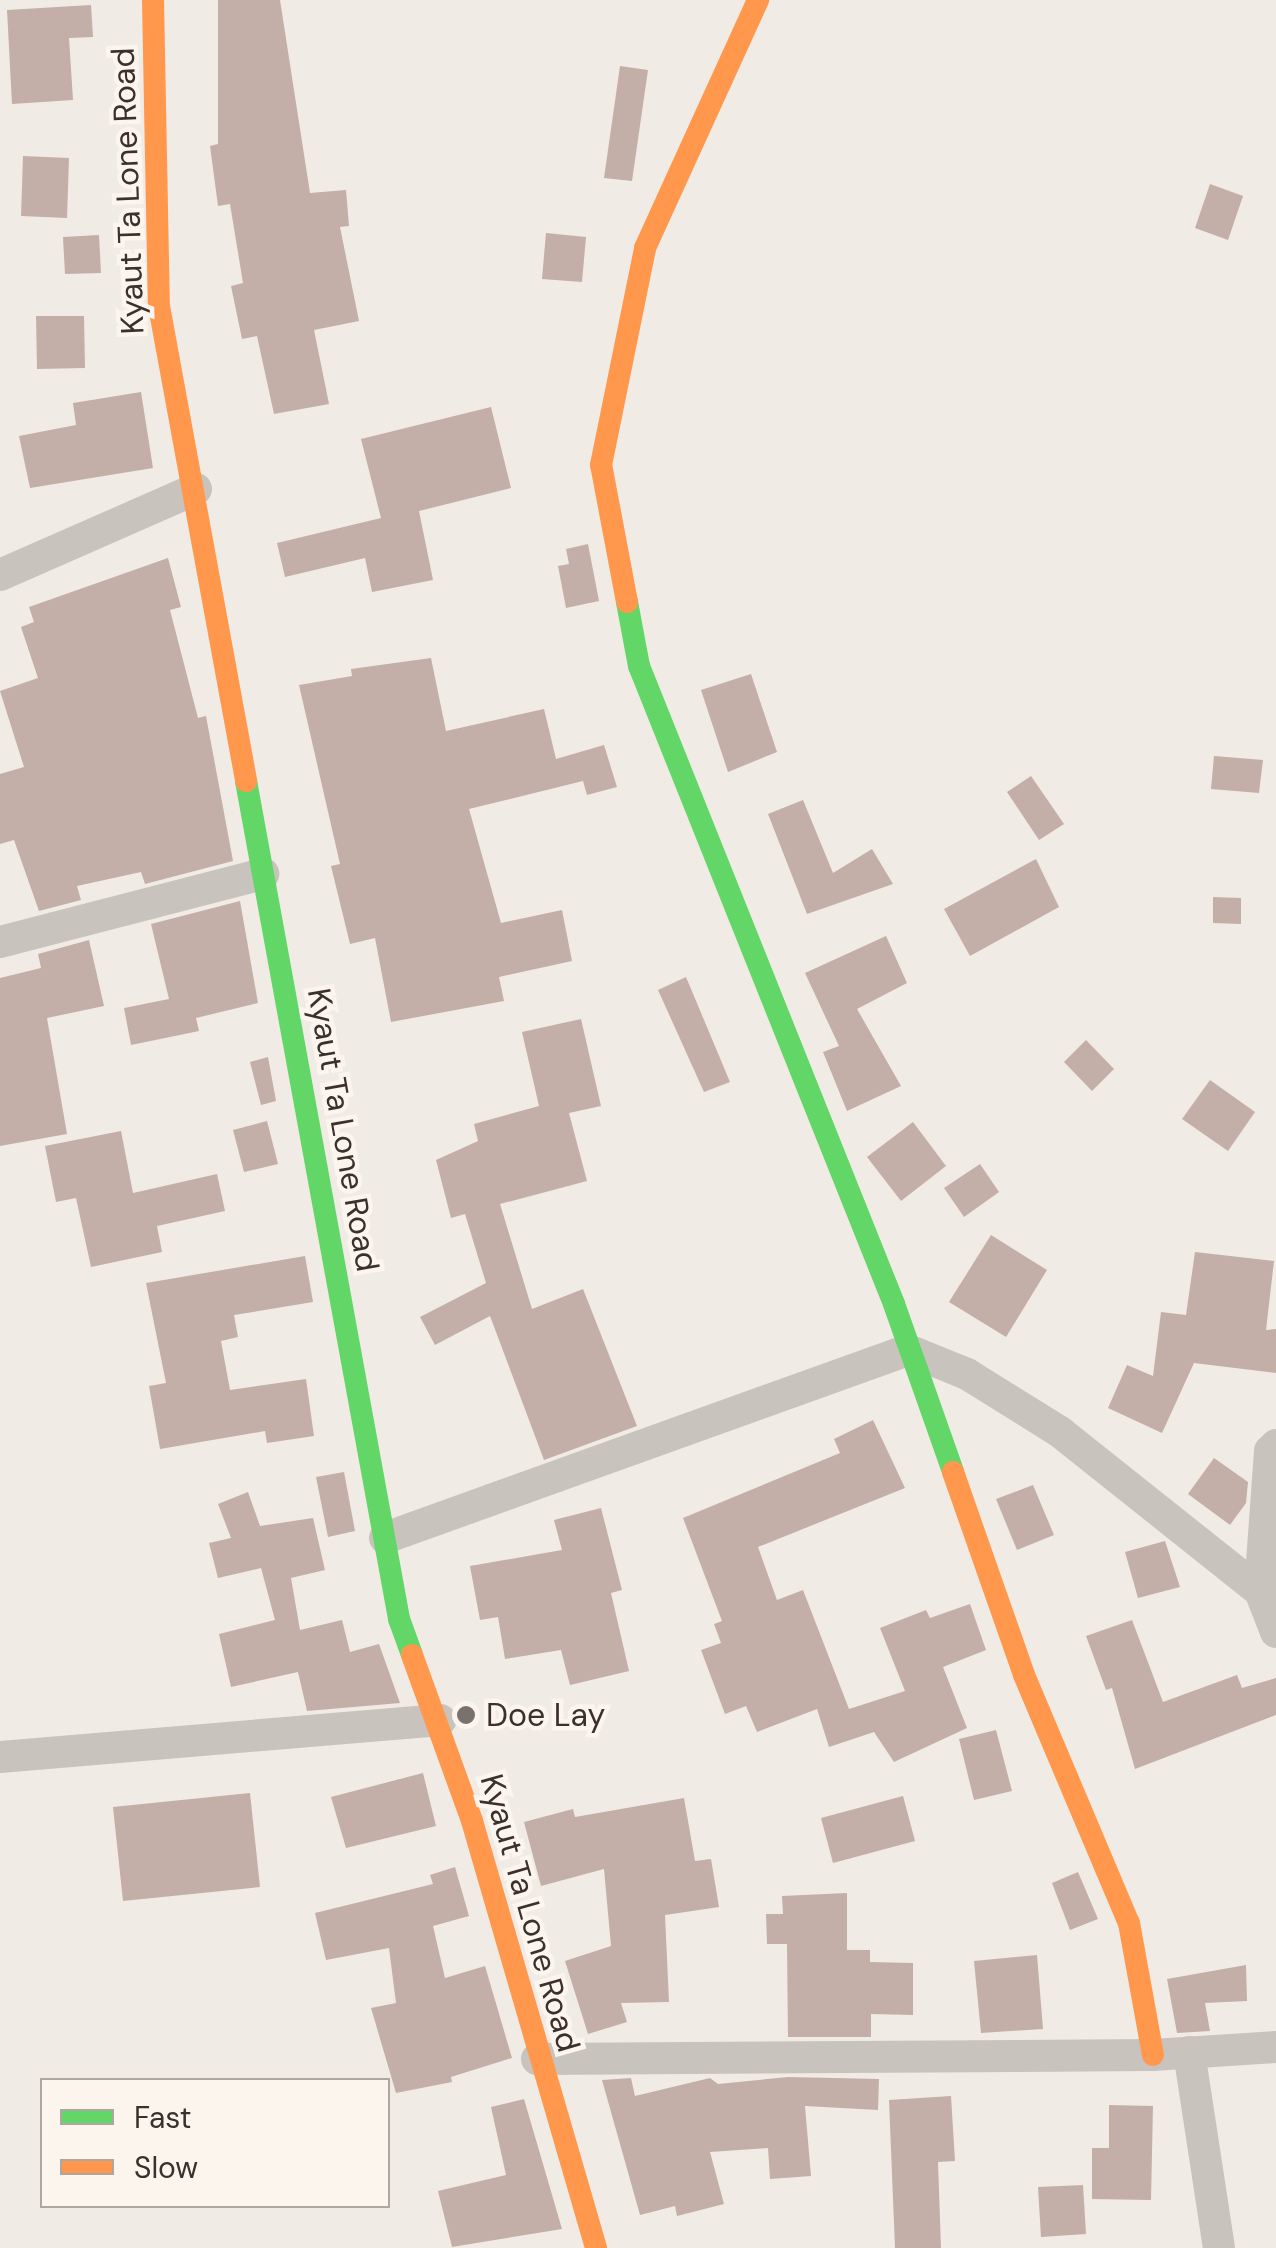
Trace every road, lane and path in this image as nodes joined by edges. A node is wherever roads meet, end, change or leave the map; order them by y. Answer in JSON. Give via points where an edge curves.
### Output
{"nodes":[{"id":1,"x":152,"y":0,"type":"edge"},
{"id":2,"x":758,"y":0,"type":"edge"},
{"id":3,"x":196,"y":488,"type":"junction"},
{"id":4,"x":0,"y":575,"type":"edge"},
{"id":5,"x":263,"y":874,"type":"junction"},
{"id":6,"x":0,"y":942,"type":"edge"},
{"id":7,"x":908,"y":1350,"type":"junction"},
{"id":8,"x":1276,"y":1445,"type":"edge"},
{"id":9,"x":385,"y":1538,"type":"junction"},
{"id":10,"x":1260,"y":1591,"type":"junction"},
{"id":11,"x":1276,"y":1632,"type":"edge"},
{"id":12,"x":440,"y":1720,"type":"junction"},
{"id":13,"x":0,"y":1757,"type":"edge"},
{"id":14,"x":1276,"y":2047,"type":"edge"},
{"id":15,"x":1189,"y":2052,"type":"junction"},
{"id":16,"x":1153,"y":2055,"type":"junction"},
{"id":17,"x":537,"y":2059,"type":"junction"},
{"id":18,"x":596,"y":2248,"type":"edge"},
{"id":19,"x":1219,"y":2248,"type":"edge"}],
"edges":[{"from":1,"to":3,"type":"main road","name":"Kyaut Ta Lone Road","via":[[159,306]]},
{"from":2,"to":7,"type":"main road","via":[[646,248],[601,465],[639,666]]},
{"from":3,"to":4,"type":"street"},
{"from":3,"to":5,"type":"main road","name":"Kyaut Ta Lone Road"},
{"from":5,"to":6,"type":"street"},
{"from":5,"to":9,"type":"main road","name":"Kyaut Ta Lone Road"},
{"from":7,"to":9,"type":"street"},
{"from":7,"to":10,"type":"street","via":[[967,1374],[1060,1432]]},
{"from":7,"to":16,"type":"main road","via":[[1024,1676],[1129,1922]]},
{"from":8,"to":10,"type":"street","via":[[1270,1450]]},
{"from":9,"to":12,"type":"main road","name":"Kyaut Ta Lone Road","via":[[400,1618]]},
{"from":10,"to":11,"type":"street"},
{"from":12,"to":13,"type":"street"},
{"from":12,"to":17,"type":"main road","name":"Kyaut Ta Lone Road"},
{"from":14,"to":15,"type":"street"},
{"from":15,"to":16,"type":"street"},
{"from":15,"to":19,"type":"street"},
{"from":16,"to":17,"type":"street"},
{"from":17,"to":18,"type":"main road","name":"Kyaut Ta Lone Road"}]}
